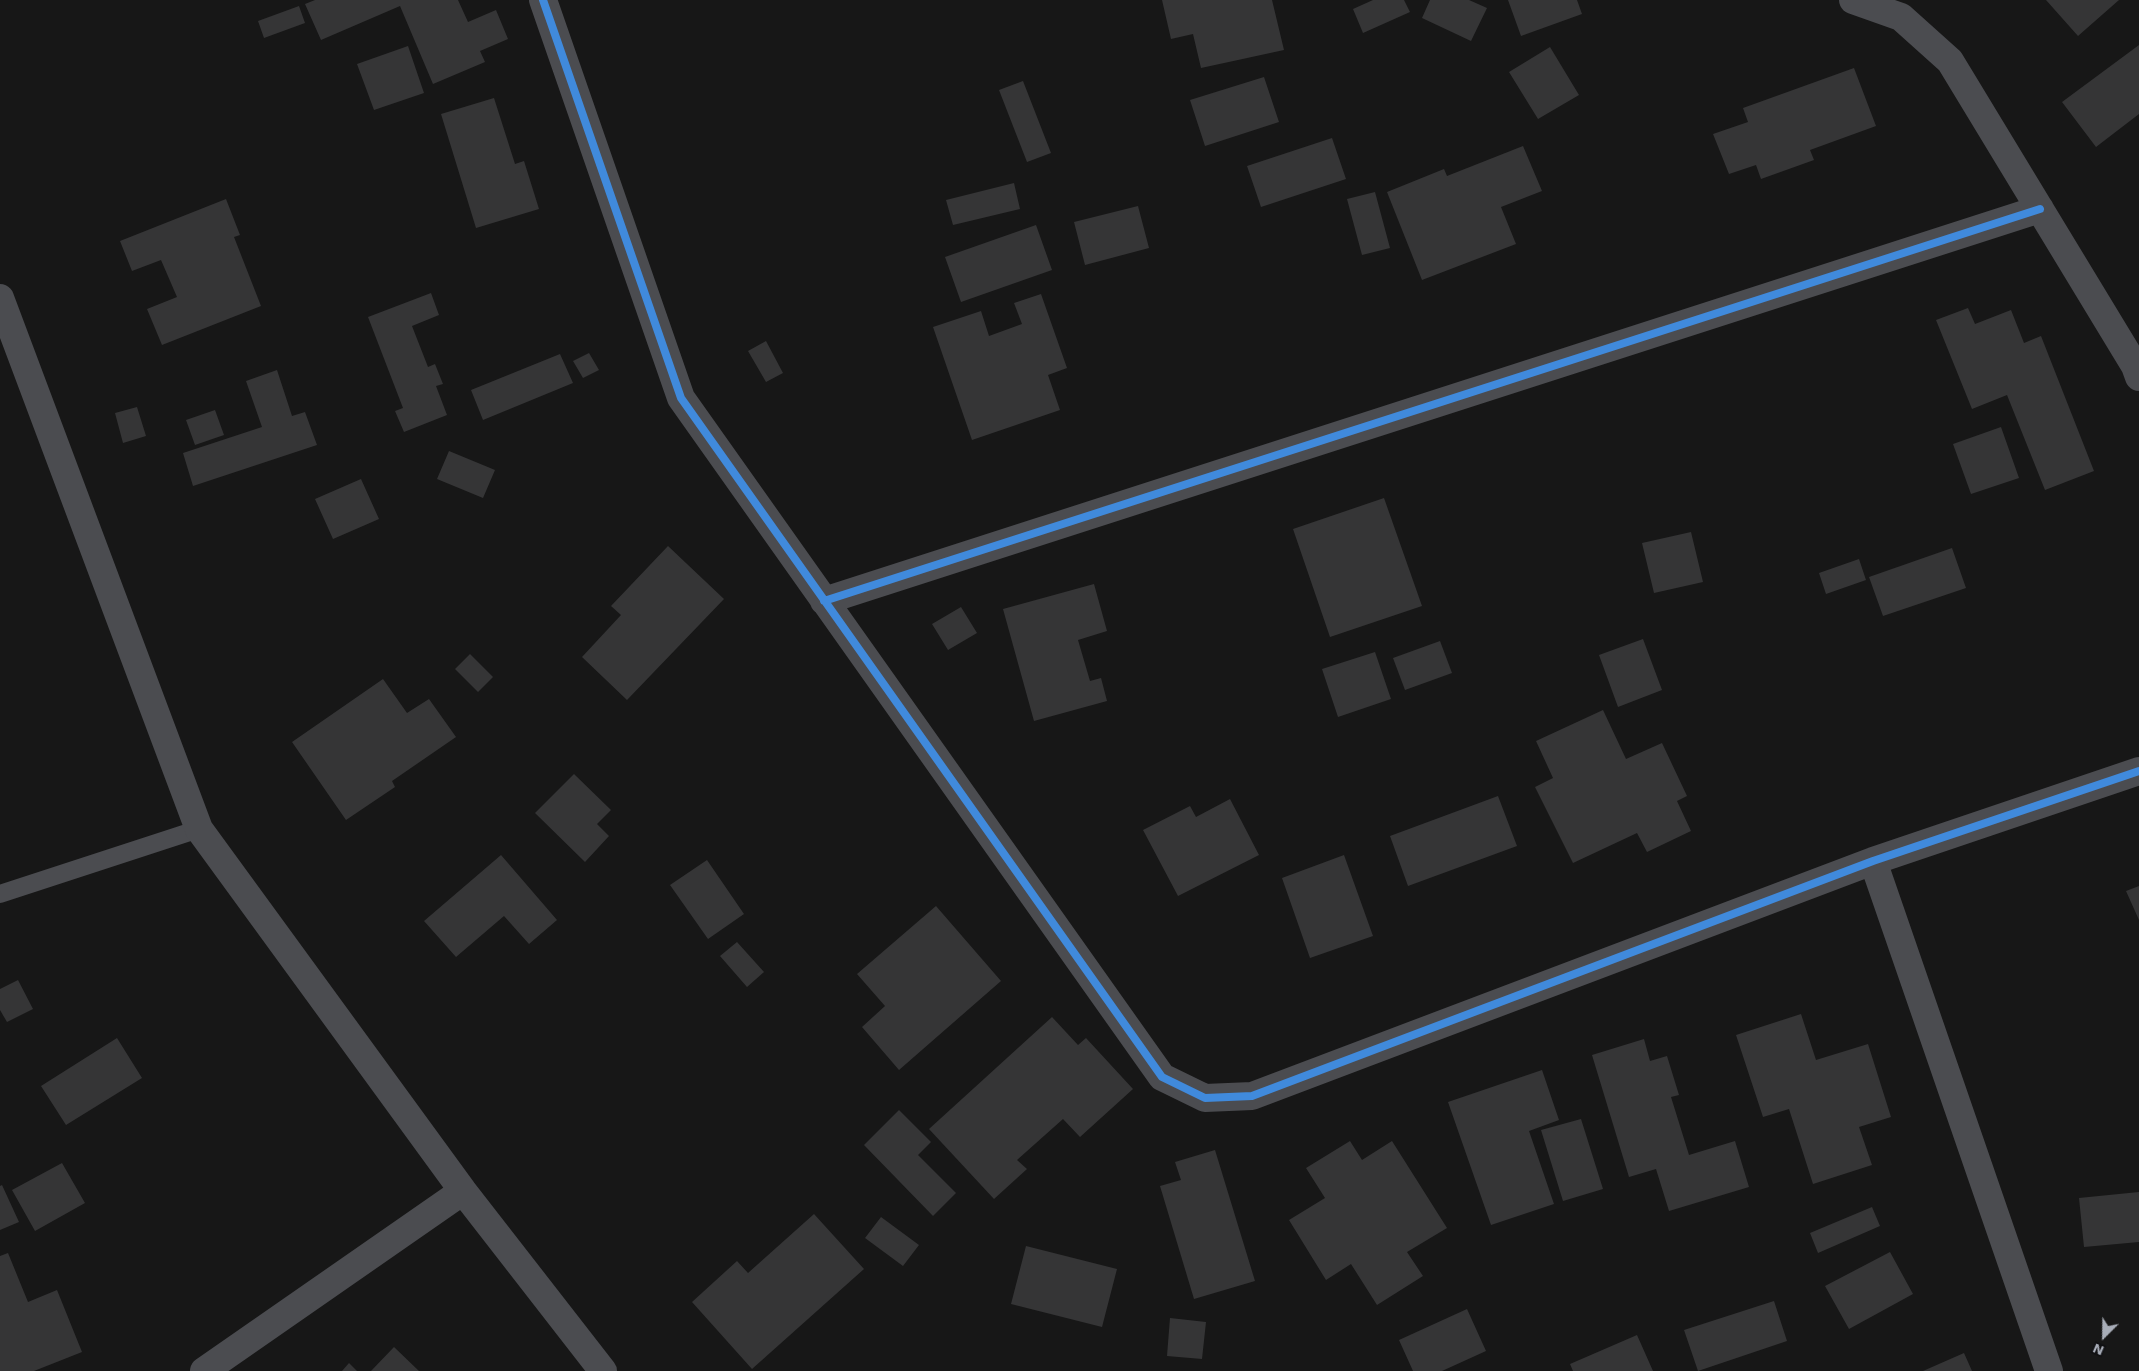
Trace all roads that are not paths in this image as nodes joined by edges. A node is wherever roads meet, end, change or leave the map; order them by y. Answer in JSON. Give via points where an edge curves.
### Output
{"nodes":[{"id":1,"x":543,"y":0,"type":"edge"},
{"id":2,"x":1853,"y":0,"type":"edge"},
{"id":3,"x":2040,"y":209,"type":"junction"},
{"id":4,"x":0,"y":298,"type":"edge"},
{"id":5,"x":2139,"y":377,"type":"edge"},
{"id":6,"x":824,"y":602,"type":"junction"},
{"id":7,"x":2139,"y":771,"type":"edge"},
{"id":8,"x":199,"y":829,"type":"junction"},
{"id":9,"x":1873,"y":862,"type":"junction"},
{"id":10,"x":0,"y":894,"type":"edge"},
{"id":11,"x":463,"y":1191,"type":"junction"},
{"id":12,"x":204,"y":1371,"type":"edge"},
{"id":13,"x":603,"y":1371,"type":"edge"},
{"id":14,"x":2049,"y":1371,"type":"edge"}],
"edges":[{"from":1,"to":6,"type":"street","via":[[681,398]]},
{"from":2,"to":3,"type":"street","via":[[1902,17],[1950,61]]},
{"from":3,"to":5,"type":"street"},
{"from":3,"to":6,"type":"street"},
{"from":4,"to":8,"type":"street"},
{"from":6,"to":9,"type":"street","via":[[1162,1077],[1206,1098],[1252,1096]]},
{"from":7,"to":9,"type":"street"},
{"from":8,"to":10,"type":"lane"},
{"from":8,"to":11,"type":"street"},
{"from":9,"to":14,"type":"street"},
{"from":11,"to":12,"type":"street"},
{"from":11,"to":13,"type":"street"}]}
